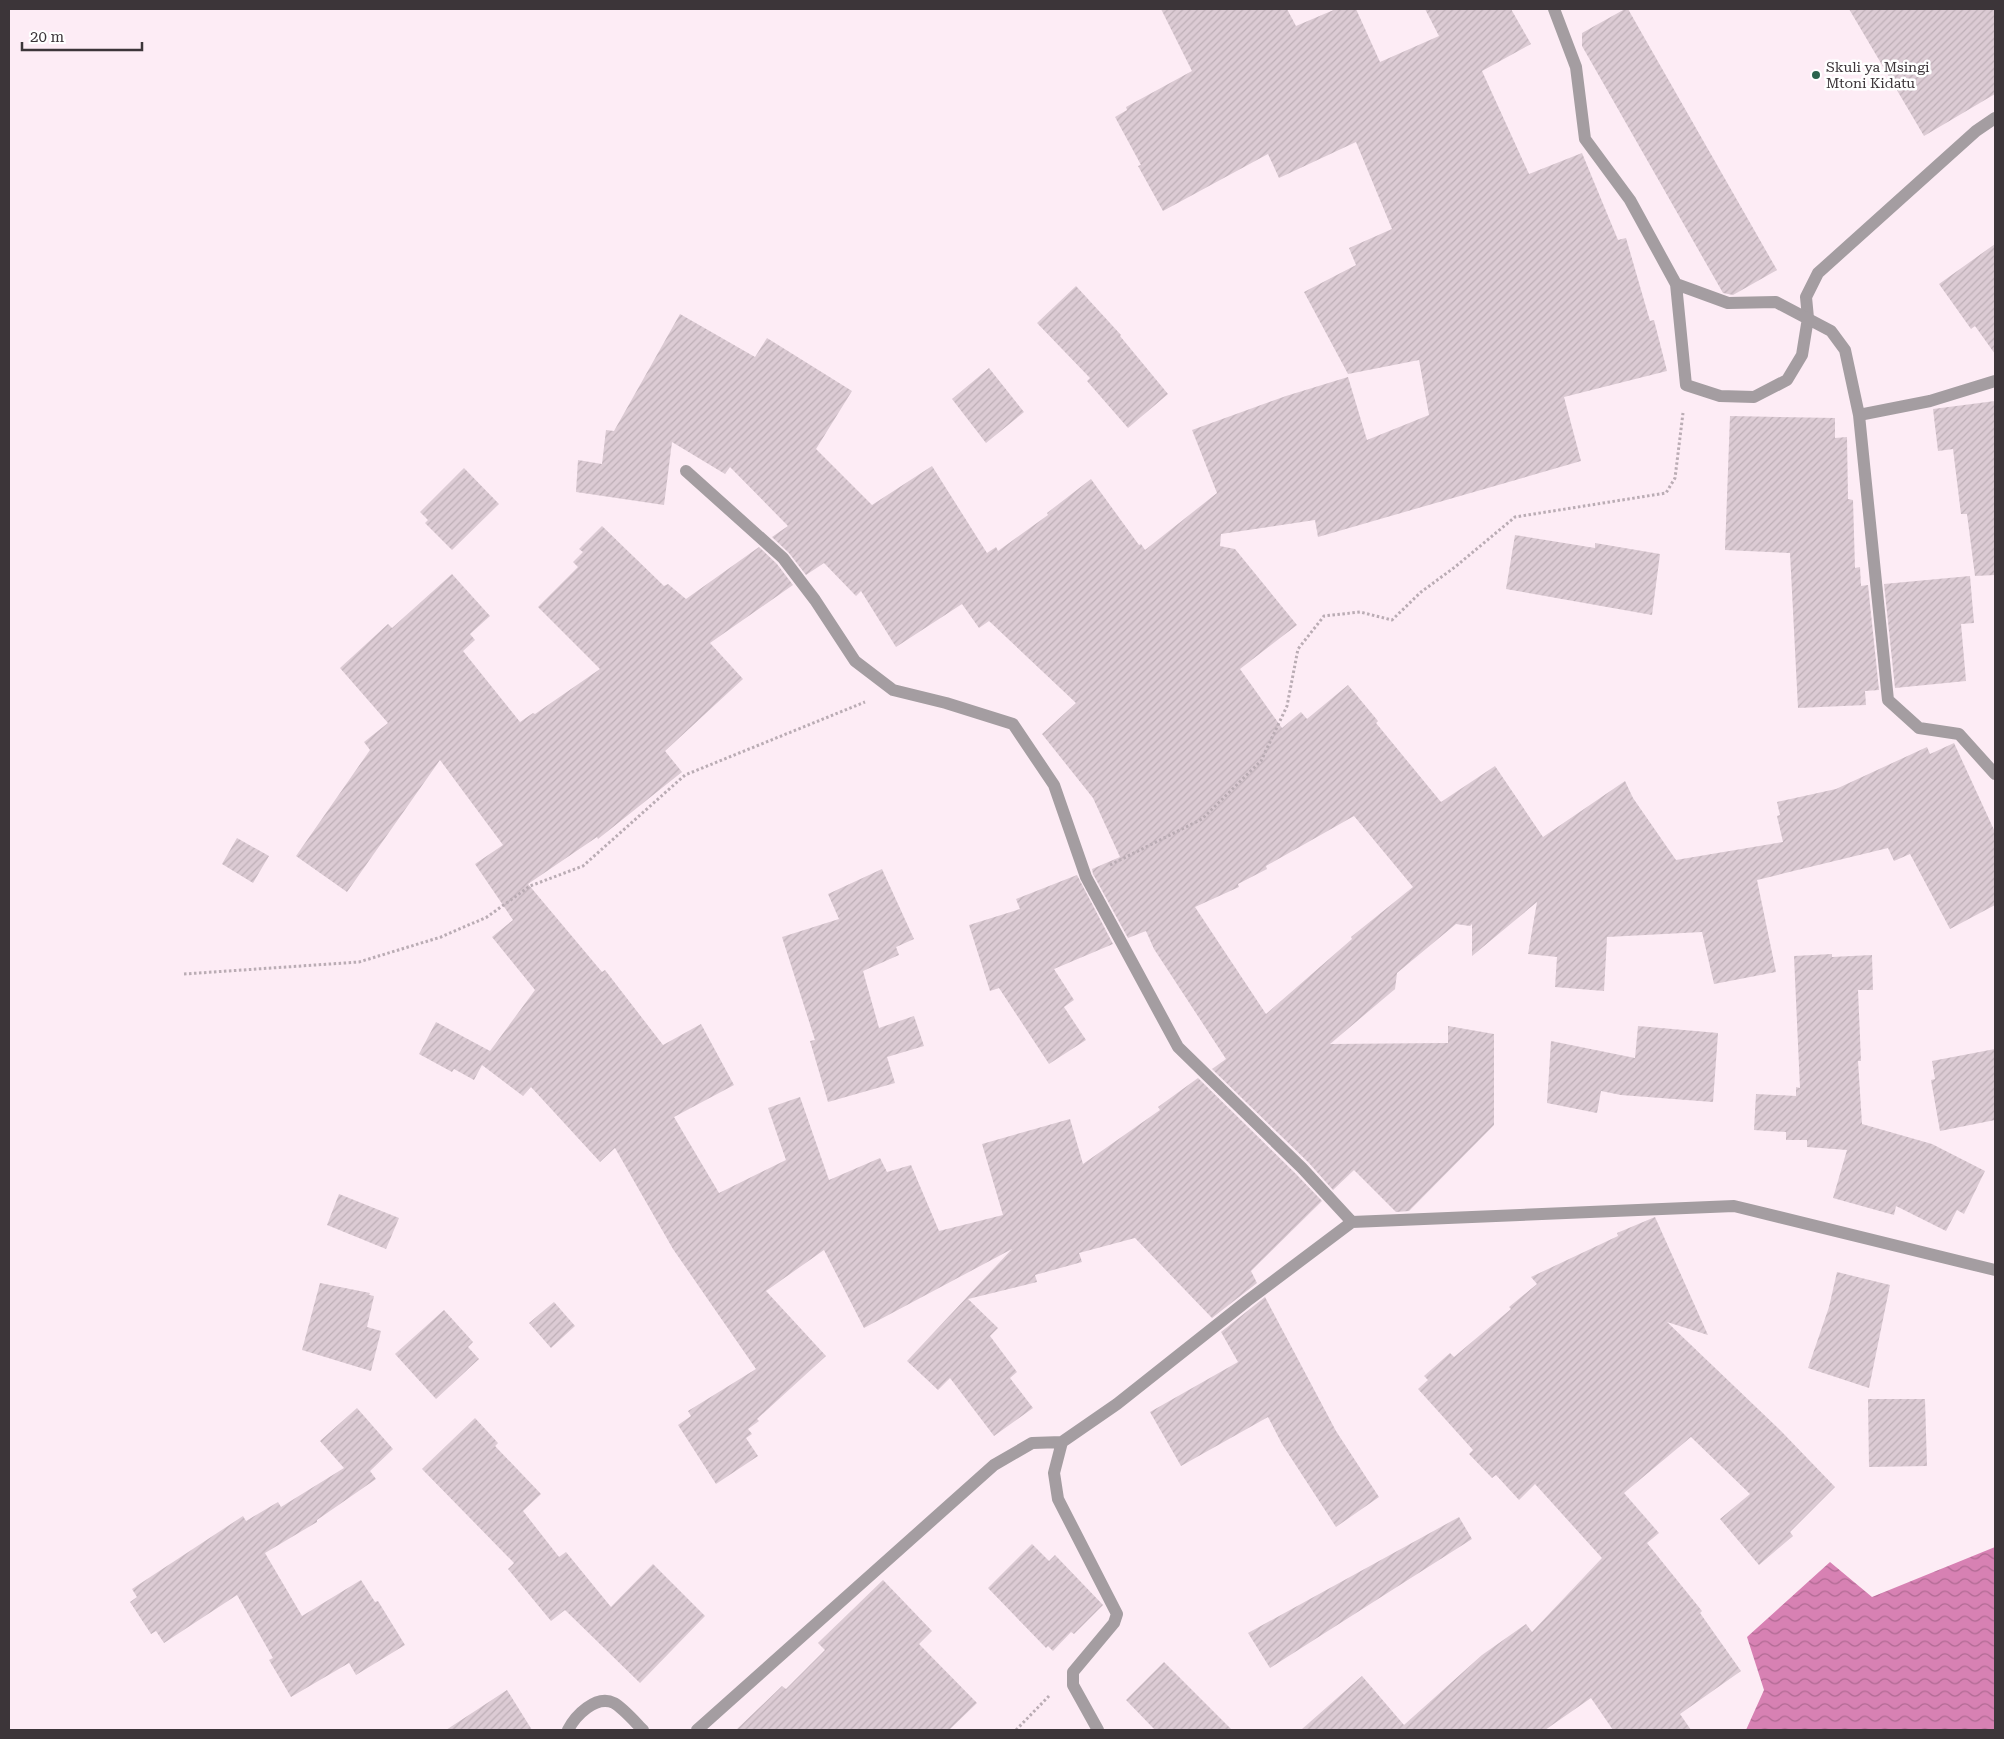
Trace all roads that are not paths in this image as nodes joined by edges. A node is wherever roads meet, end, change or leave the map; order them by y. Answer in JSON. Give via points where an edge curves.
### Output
{"nodes":[{"id":1,"x":1554,"y":9,"type":"edge"},
{"id":2,"x":1995,"y":118,"type":"edge"},
{"id":3,"x":1676,"y":284,"type":"junction"},
{"id":4,"x":1808,"y":318,"type":"junction"},
{"id":5,"x":1995,"y":381,"type":"edge"},
{"id":6,"x":1859,"y":415,"type":"junction"},
{"id":7,"x":686,"y":471,"type":"dead end"},
{"id":8,"x":1995,"y":774,"type":"edge"},
{"id":9,"x":1352,"y":1222,"type":"junction"},
{"id":10,"x":1995,"y":1270,"type":"edge"},
{"id":11,"x":1062,"y":1442,"type":"junction"},
{"id":12,"x":568,"y":1730,"type":"edge"},
{"id":13,"x":643,"y":1730,"type":"edge"},
{"id":14,"x":697,"y":1730,"type":"edge"},
{"id":15,"x":1098,"y":1730,"type":"edge"}],
"edges":[{"from":1,"to":3,"type":"street","via":[[1576,67],[1585,139],[1630,200]]},
{"from":2,"to":4,"type":"street","via":[[1976,131],[1818,273],[1806,297]]},
{"from":3,"to":4,"type":"street","via":[[1728,303],[1776,302]]},
{"from":3,"to":4,"type":"street","via":[[1686,385],[1720,396],[1754,397],[1787,380],[1802,356]]},
{"from":4,"to":6,"type":"street","via":[[1831,331],[1846,350]]},
{"from":5,"to":6,"type":"street","via":[[1930,401]]},
{"from":6,"to":8,"type":"street","via":[[1888,700],[1918,728],[1958,734]]},
{"from":7,"to":9,"type":"street","via":[[783,558],[855,661],[893,690],[1013,724],[1054,785],[1086,877],[1178,1047],[1302,1168]]},
{"from":9,"to":10,"type":"street","via":[[1734,1206]]},
{"from":9,"to":11,"type":"street","via":[[1117,1404]]},
{"from":11,"to":14,"type":"street","via":[[1032,1443],[994,1465]]},
{"from":11,"to":15,"type":"street","via":[[1054,1473],[1058,1499],[1117,1614],[1114,1623],[1073,1672],[1073,1685]]},
{"from":12,"to":13,"type":"street","via":[[588,1707],[601,1702],[614,1703]]}]}
